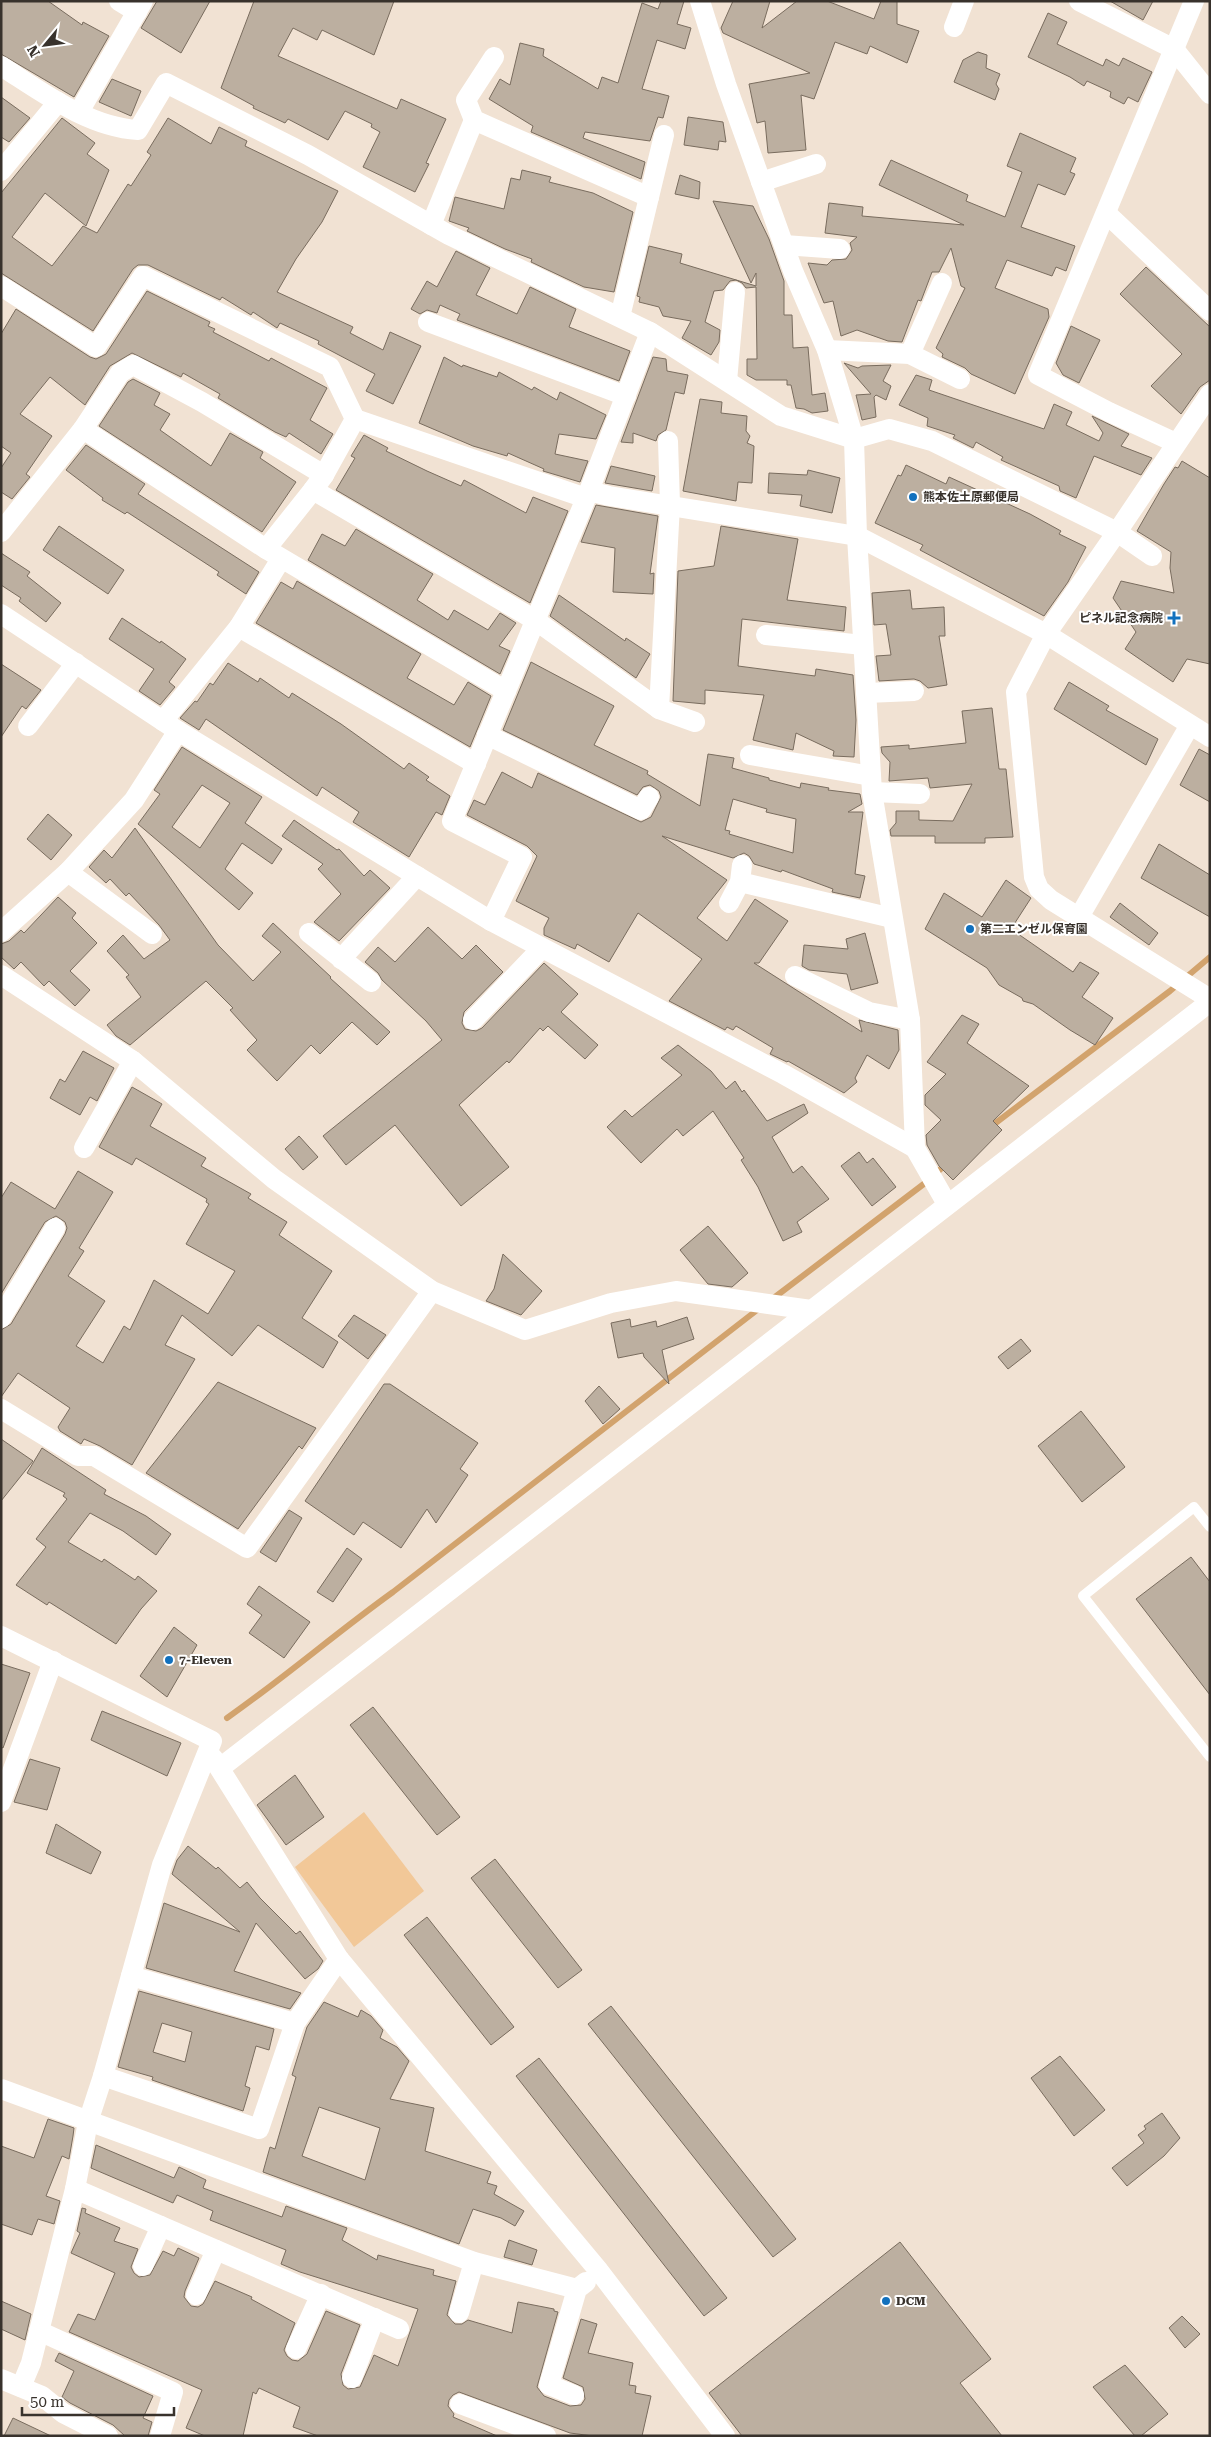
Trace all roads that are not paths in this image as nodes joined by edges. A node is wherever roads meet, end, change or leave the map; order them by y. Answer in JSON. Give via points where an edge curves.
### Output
{"nodes":[{"id":1,"x":119,"y":1,"type":"edge"},
{"id":2,"x":700,"y":1,"type":"edge"},
{"id":3,"x":964,"y":1,"type":"edge"},
{"id":4,"x":1079,"y":1,"type":"edge"},
{"id":5,"x":1194,"y":1,"type":"edge"},
{"id":6,"x":140,"y":7,"type":"edge"},
{"id":7,"x":954,"y":27,"type":"dead end"},
{"id":8,"x":1174,"y":49,"type":"junction"},
{"id":9,"x":494,"y":57,"type":"dead end"},
{"id":10,"x":1,"y":66,"type":"edge"},
{"id":11,"x":1210,"y":94,"type":"edge"},
{"id":12,"x":58,"y":102,"type":"junction"},
{"id":13,"x":80,"y":112,"type":"junction"},
{"id":14,"x":474,"y":120,"type":"junction"},
{"id":15,"x":664,"y":135,"type":"dead end"},
{"id":16,"x":816,"y":164,"type":"dead end"},
{"id":17,"x":1,"y":171,"type":"edge"},
{"id":18,"x":761,"y":182,"type":"junction"},
{"id":19,"x":649,"y":197,"type":"junction"},
{"id":20,"x":1106,"y":213,"type":"junction"},
{"id":21,"x":431,"y":225,"type":"junction"},
{"id":22,"x":784,"y":245,"type":"junction"},
{"id":23,"x":840,"y":249,"type":"dead end"},
{"id":24,"x":942,"y":283,"type":"dead end"},
{"id":25,"x":1,"y":286,"type":"edge"},
{"id":26,"x":735,"y":292,"type":"dead end"},
{"id":27,"x":1210,"y":311,"type":"edge"},
{"id":28,"x":620,"y":317,"type":"junction"},
{"id":29,"x":428,"y":322,"type":"dead end"},
{"id":30,"x":650,"y":332,"type":"junction"},
{"id":31,"x":827,"y":350,"type":"junction"},
{"id":32,"x":910,"y":354,"type":"junction"},
{"id":33,"x":960,"y":379,"type":"dead end"},
{"id":34,"x":727,"y":381,"type":"junction"},
{"id":35,"x":1210,"y":394,"type":"edge"},
{"id":36,"x":626,"y":396,"type":"junction"},
{"id":37,"x":355,"y":419,"type":"junction"},
{"id":38,"x":83,"y":429,"type":"junction"},
{"id":39,"x":854,"y":440,"type":"junction"},
{"id":40,"x":668,"y":441,"type":"dead end"},
{"id":41,"x":1176,"y":443,"type":"junction"},
{"id":42,"x":318,"y":482,"type":"junction"},
{"id":43,"x":588,"y":495,"type":"junction"},
{"id":44,"x":670,"y":505,"type":"junction"},
{"id":45,"x":1,"y":532,"type":"edge"},
{"id":46,"x":1117,"y":532,"type":"junction"},
{"id":47,"x":856,"y":536,"type":"junction"},
{"id":48,"x":273,"y":554,"type":"junction"},
{"id":49,"x":1152,"y":556,"type":"dead end"},
{"id":50,"x":1,"y":614,"type":"edge"},
{"id":51,"x":535,"y":620,"type":"junction"},
{"id":52,"x":239,"y":627,"type":"junction"},
{"id":53,"x":1046,"y":634,"type":"junction"},
{"id":54,"x":766,"y":635,"type":"dead end"},
{"id":55,"x":863,"y":645,"type":"junction"},
{"id":56,"x":76,"y":663,"type":"junction"},
{"id":57,"x":506,"y":691,"type":"junction"},
{"id":58,"x":914,"y":691,"type":"dead end"},
{"id":59,"x":866,"y":693,"type":"junction"},
{"id":60,"x":659,"y":709,"type":"junction"},
{"id":61,"x":695,"y":722,"type":"dead end"},
{"id":62,"x":1190,"y":725,"type":"junction"},
{"id":63,"x":28,"y":726,"type":"dead end"},
{"id":64,"x":171,"y":726,"type":"junction"},
{"id":65,"x":487,"y":735,"type":"junction"},
{"id":66,"x":1210,"y":737,"type":"edge"},
{"id":67,"x":750,"y":755,"type":"dead end"},
{"id":68,"x":476,"y":764,"type":"junction"},
{"id":69,"x":871,"y":784,"type":"junction"},
{"id":70,"x":920,"y":794,"type":"dead end"},
{"id":71,"x":649,"y":797,"type":"dead end"},
{"id":72,"x":68,"y":872,"type":"junction"},
{"id":73,"x":416,"y":876,"type":"junction"},
{"id":74,"x":729,"y":903,"type":"dead end"},
{"id":75,"x":1079,"y":917,"type":"junction"},
{"id":76,"x":892,"y":918,"type":"junction"},
{"id":77,"x":491,"y":921,"type":"junction"},
{"id":78,"x":1,"y":932,"type":"edge"},
{"id":79,"x":309,"y":933,"type":"dead end"},
{"id":80,"x":152,"y":934,"type":"dead end"},
{"id":81,"x":542,"y":948,"type":"junction"},
{"id":82,"x":342,"y":959,"type":"junction"},
{"id":83,"x":1,"y":974,"type":"edge"},
{"id":84,"x":795,"y":976,"type":"dead end"},
{"id":85,"x":371,"y":982,"type":"dead end"},
{"id":86,"x":1210,"y":1001,"type":"edge"},
{"id":87,"x":473,"y":1020,"type":"dead end"},
{"id":88,"x":910,"y":1020,"type":"junction"},
{"id":89,"x":133,"y":1061,"type":"junction"},
{"id":90,"x":84,"y":1148,"type":"dead end"},
{"id":91,"x":915,"y":1148,"type":"junction"},
{"id":92,"x":947,"y":1204,"type":"junction"},
{"id":93,"x":55,"y":1228,"type":"dead end"},
{"id":94,"x":432,"y":1291,"type":"junction"},
{"id":95,"x":811,"y":1310,"type":"junction"},
{"id":96,"x":1,"y":1318,"type":"edge"},
{"id":97,"x":1,"y":1409,"type":"edge"},
{"id":98,"x":1210,"y":1527,"type":"edge"},
{"id":99,"x":2,"y":1638,"type":"edge"},
{"id":100,"x":53,"y":1662,"type":"junction"},
{"id":101,"x":208,"y":1750,"type":"junction"},
{"id":102,"x":1210,"y":1757,"type":"edge"},
{"id":103,"x":220,"y":1768,"type":"junction"},
{"id":104,"x":1,"y":1802,"type":"edge"},
{"id":105,"x":339,"y":1958,"type":"junction"},
{"id":106,"x":131,"y":1976,"type":"junction"},
{"id":107,"x":295,"y":2023,"type":"junction"},
{"id":108,"x":103,"y":2076,"type":"junction"},
{"id":109,"x":1,"y":2089,"type":"edge"},
{"id":110,"x":88,"y":2122,"type":"junction"},
{"id":111,"x":75,"y":2189,"type":"junction"},
{"id":112,"x":161,"y":2226,"type":"junction"},
{"id":113,"x":216,"y":2250,"type":"junction"},
{"id":114,"x":474,"y":2262,"type":"junction"},
{"id":115,"x":143,"y":2266,"type":"dead end"},
{"id":116,"x":599,"y":2271,"type":"junction"},
{"id":117,"x":577,"y":2289,"type":"junction"},
{"id":118,"x":196,"y":2294,"type":"dead end"},
{"id":119,"x":321,"y":2294,"type":"junction"},
{"id":120,"x":458,"y":2313,"type":"dead end"},
{"id":121,"x":375,"y":2318,"type":"junction"},
{"id":122,"x":399,"y":2329,"type":"dead end"},
{"id":123,"x":39,"y":2331,"type":"junction"},
{"id":124,"x":296,"y":2349,"type":"dead end"},
{"id":125,"x":1,"y":2378,"type":"edge"},
{"id":126,"x":352,"y":2378,"type":"dead end"},
{"id":127,"x":21,"y":2387,"type":"junction"},
{"id":128,"x":574,"y":2394,"type":"dead end"},
{"id":129,"x":460,"y":2404,"type":"dead end"},
{"id":130,"x":108,"y":2436,"type":"edge"},
{"id":131,"x":160,"y":2436,"type":"edge"},
{"id":132,"x":546,"y":2436,"type":"edge"},
{"id":133,"x":726,"y":2436,"type":"edge"}],
"edges":[{"from":1,"to":6,"type":"street"},
{"from":2,"to":18,"type":"street"},
{"from":3,"to":7,"type":"street"},
{"from":4,"to":8,"type":"street"},
{"from":5,"to":8,"type":"street"},
{"from":6,"to":13,"type":"street"},
{"from":8,"to":11,"type":"street"},
{"from":8,"to":20,"type":"street"},
{"from":9,"to":14,"type":"street","via":[[466,100]]},
{"from":10,"to":12,"type":"street"},
{"from":12,"to":13,"type":"street"},
{"from":12,"to":17,"type":"street"},
{"from":13,"to":21,"type":"street","via":[[117,129],[138,130],[166,83],[308,156]]},
{"from":14,"to":19,"type":"street"},
{"from":14,"to":21,"type":"street"},
{"from":15,"to":19,"type":"street"},
{"from":16,"to":18,"type":"street"},
{"from":18,"to":22,"type":"street"},
{"from":19,"to":28,"type":"street"},
{"from":20,"to":27,"type":"street"},
{"from":20,"to":41,"type":"street","via":[[1038,375]]},
{"from":21,"to":28,"type":"street"},
{"from":22,"to":23,"type":"street"},
{"from":22,"to":31,"type":"street"},
{"from":24,"to":32,"type":"street"},
{"from":25,"to":37,"type":"street","via":[[96,347],[143,276],[330,367]]},
{"from":26,"to":34,"type":"street"},
{"from":28,"to":30,"type":"street"},
{"from":29,"to":36,"type":"street"},
{"from":30,"to":34,"type":"street"},
{"from":30,"to":36,"type":"street"},
{"from":31,"to":32,"type":"street"},
{"from":31,"to":39,"type":"street"},
{"from":32,"to":33,"type":"street"},
{"from":34,"to":39,"type":"street","via":[[781,416]]},
{"from":35,"to":41,"type":"street"},
{"from":36,"to":43,"type":"street"},
{"from":37,"to":42,"type":"street"},
{"from":37,"to":43,"type":"street"},
{"from":38,"to":42,"type":"street","via":[[120,373],[133,366],[202,402]]},
{"from":38,"to":45,"type":"street"},
{"from":38,"to":48,"type":"street"},
{"from":39,"to":46,"type":"street","via":[[889,429],[932,441]]},
{"from":39,"to":47,"type":"street"},
{"from":40,"to":44,"type":"street"},
{"from":41,"to":46,"type":"street"},
{"from":42,"to":48,"type":"street"},
{"from":42,"to":51,"type":"street"},
{"from":43,"to":44,"type":"street"},
{"from":43,"to":51,"type":"street"},
{"from":44,"to":47,"type":"street"},
{"from":44,"to":60,"type":"street"},
{"from":46,"to":49,"type":"street"},
{"from":46,"to":53,"type":"street"},
{"from":47,"to":53,"type":"street"},
{"from":47,"to":55,"type":"street"},
{"from":48,"to":52,"type":"street"},
{"from":48,"to":57,"type":"street"},
{"from":50,"to":56,"type":"street"},
{"from":51,"to":57,"type":"street"},
{"from":51,"to":60,"type":"street"},
{"from":52,"to":64,"type":"street"},
{"from":52,"to":68,"type":"street"},
{"from":53,"to":62,"type":"street"},
{"from":53,"to":75,"type":"street","via":[[1016,692],[1034,877],[1039,889],[1051,900]]},
{"from":54,"to":55,"type":"street"},
{"from":55,"to":59,"type":"street"},
{"from":56,"to":63,"type":"street"},
{"from":56,"to":64,"type":"street"},
{"from":57,"to":65,"type":"street"},
{"from":58,"to":59,"type":"street"},
{"from":59,"to":69,"type":"street"},
{"from":60,"to":61,"type":"street"},
{"from":62,"to":66,"type":"street"},
{"from":62,"to":75,"type":"street"},
{"from":64,"to":72,"type":"street","via":[[134,800]]},
{"from":64,"to":73,"type":"street"},
{"from":65,"to":68,"type":"street"},
{"from":65,"to":71,"type":"street","via":[[641,810]]},
{"from":67,"to":69,"type":"street"},
{"from":68,"to":77,"type":"street","via":[[452,822],[522,857]]},
{"from":69,"to":70,"type":"street"},
{"from":69,"to":76,"type":"street"},
{"from":72,"to":78,"type":"street"},
{"from":72,"to":80,"type":"street"},
{"from":73,"to":77,"type":"street"},
{"from":73,"to":82,"type":"street"},
{"from":74,"to":76,"type":"street","via":[[741,874]]},
{"from":75,"to":86,"type":"street"},
{"from":76,"to":88,"type":"street"},
{"from":77,"to":81,"type":"street"},
{"from":79,"to":82,"type":"street"},
{"from":81,"to":87,"type":"street"},
{"from":81,"to":91,"type":"street","via":[[784,1074]]},
{"from":82,"to":85,"type":"street"},
{"from":83,"to":89,"type":"street"},
{"from":84,"to":88,"type":"street","via":[[869,1012]]},
{"from":86,"to":92,"type":"street"},
{"from":88,"to":91,"type":"street"},
{"from":89,"to":90,"type":"street"},
{"from":89,"to":94,"type":"street","via":[[274,1179]]},
{"from":91,"to":92,"type":"street"},
{"from":92,"to":95,"type":"street"},
{"from":93,"to":96,"type":"street"},
{"from":94,"to":95,"type":"street","via":[[525,1330],[611,1303],[676,1291]]},
{"from":94,"to":97,"type":"street","via":[[247,1548],[94,1456],[78,1456]]},
{"from":95,"to":103,"type":"street"},
{"from":98,"to":102,"type":"lane","via":[[1194,1507],[1083,1596]]},
{"from":99,"to":100,"type":"street"},
{"from":100,"to":101,"type":"street","via":[[212,1741]]},
{"from":100,"to":104,"type":"street"},
{"from":101,"to":103,"type":"street"},
{"from":101,"to":106,"type":"street","via":[[162,1865]]},
{"from":103,"to":105,"type":"street"},
{"from":105,"to":107,"type":"street"},
{"from":105,"to":116,"type":"street"},
{"from":106,"to":107,"type":"street"},
{"from":106,"to":108,"type":"street"},
{"from":107,"to":108,"type":"street","via":[[259,2129]]},
{"from":108,"to":110,"type":"street"},
{"from":109,"to":110,"type":"street"},
{"from":110,"to":111,"type":"street"},
{"from":110,"to":114,"type":"street"},
{"from":111,"to":112,"type":"street"},
{"from":111,"to":123,"type":"street"},
{"from":112,"to":113,"type":"street"},
{"from":112,"to":115,"type":"street"},
{"from":113,"to":118,"type":"street"},
{"from":113,"to":119,"type":"street"},
{"from":114,"to":117,"type":"street"},
{"from":114,"to":120,"type":"street"},
{"from":116,"to":117,"type":"street"},
{"from":116,"to":133,"type":"street"},
{"from":117,"to":128,"type":"street","via":[[549,2385]]},
{"from":119,"to":121,"type":"street"},
{"from":119,"to":124,"type":"street"},
{"from":121,"to":122,"type":"street"},
{"from":121,"to":126,"type":"street"},
{"from":123,"to":127,"type":"street"},
{"from":123,"to":131,"type":"street","via":[[174,2392]]},
{"from":125,"to":127,"type":"street"},
{"from":127,"to":130,"type":"street"},
{"from":129,"to":132,"type":"street"}]}
